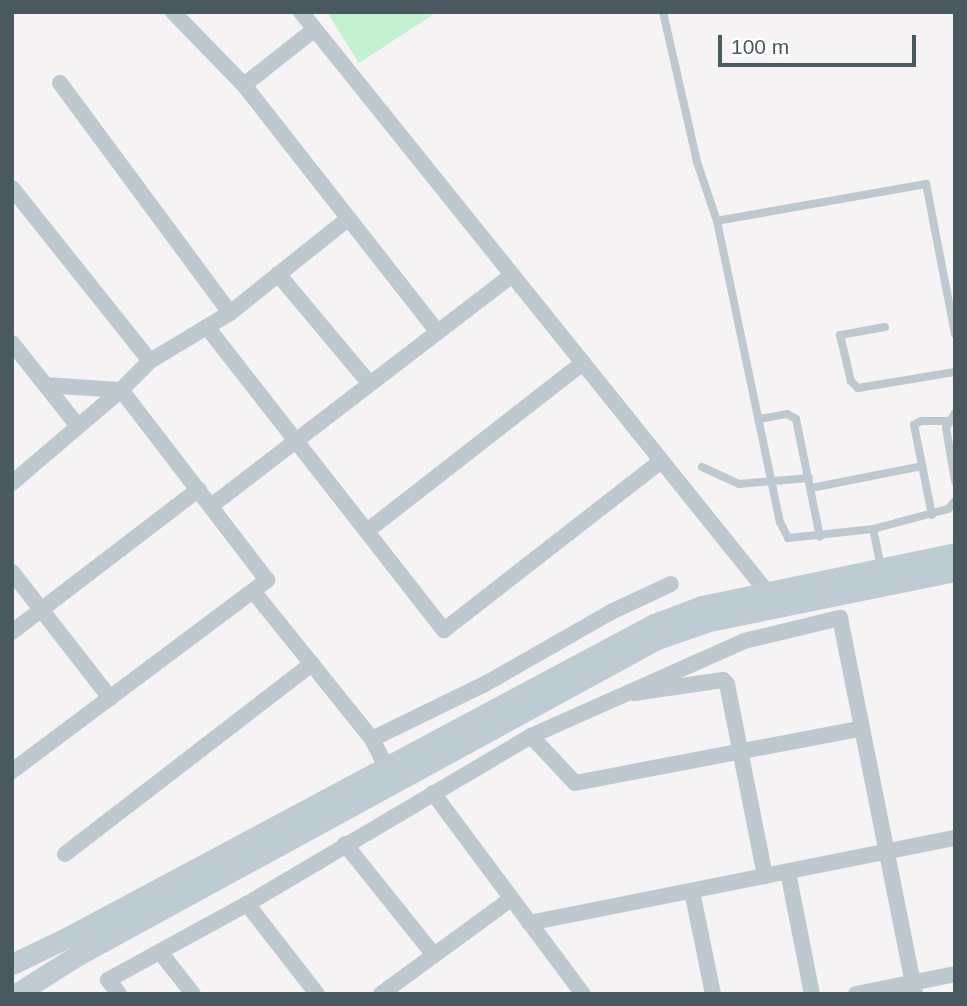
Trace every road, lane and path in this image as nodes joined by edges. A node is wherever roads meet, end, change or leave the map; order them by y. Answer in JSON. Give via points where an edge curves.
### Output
{"nodes":[{"id":1,"x":173,"y":12,"type":"edge"},
{"id":2,"x":301,"y":12,"type":"edge"},
{"id":3,"x":663,"y":12,"type":"edge"},
{"id":4,"x":315,"y":29,"type":"junction"},
{"id":5,"x":60,"y":83,"type":"dead end"},
{"id":6,"x":244,"y":85,"type":"junction"},
{"id":7,"x":12,"y":188,"type":"edge"},
{"id":8,"x":349,"y":219,"type":"junction"},
{"id":9,"x":717,"y":221,"type":"junction"},
{"id":10,"x":278,"y":274,"type":"junction"},
{"id":11,"x":512,"y":275,"type":"junction"},
{"id":12,"x":230,"y":313,"type":"junction"},
{"id":13,"x":207,"y":327,"type":"junction"},
{"id":14,"x":885,"y":327,"type":"dead end"},
{"id":15,"x":438,"y":332,"type":"junction"},
{"id":16,"x":955,"y":334,"type":"edge"},
{"id":17,"x":12,"y":343,"type":"edge"},
{"id":18,"x":150,"y":361,"type":"junction"},
{"id":19,"x":583,"y":363,"type":"junction"},
{"id":20,"x":955,"y":372,"type":"edge"},
{"id":21,"x":370,"y":384,"type":"junction"},
{"id":22,"x":45,"y":385,"type":"junction"},
{"id":23,"x":121,"y":390,"type":"junction"},
{"id":24,"x":955,"y":413,"type":"edge"},
{"id":25,"x":759,"y":419,"type":"junction"},
{"id":26,"x":948,"y":421,"type":"junction"},
{"id":27,"x":77,"y":425,"type":"junction"},
{"id":28,"x":297,"y":440,"type":"junction"},
{"id":29,"x":662,"y":461,"type":"junction"},
{"id":30,"x":922,"y":466,"type":"junction"},
{"id":31,"x":702,"y":467,"type":"dead end"},
{"id":32,"x":809,"y":478,"type":"junction"},
{"id":33,"x":955,"y":481,"type":"edge"},
{"id":34,"x":12,"y":483,"type":"edge"},
{"id":35,"x":773,"y":483,"type":"junction"},
{"id":36,"x":811,"y":488,"type":"junction"},
{"id":37,"x":199,"y":489,"type":"junction"},
{"id":38,"x":955,"y":501,"type":"edge"},
{"id":39,"x":211,"y":506,"type":"junction"},
{"id":40,"x":932,"y":515,"type":"junction"},
{"id":41,"x":873,"y":529,"type":"junction"},
{"id":42,"x":367,"y":531,"type":"junction"},
{"id":43,"x":820,"y":537,"type":"junction"},
{"id":44,"x":955,"y":554,"type":"edge"},
{"id":45,"x":955,"y":571,"type":"edge"},
{"id":46,"x":12,"y":572,"type":"edge"},
{"id":47,"x":883,"y":576,"type":"junction"},
{"id":48,"x":671,"y":584,"type":"dead end"},
{"id":49,"x":253,"y":591,"type":"junction"},
{"id":50,"x":766,"y":592,"type":"junction"},
{"id":51,"x":41,"y":610,"type":"junction"},
{"id":52,"x":12,"y":632,"type":"edge"},
{"id":53,"x":727,"y":649,"type":"junction"},
{"id":54,"x":312,"y":664,"type":"junction"},
{"id":55,"x":723,"y":680,"type":"junction"},
{"id":56,"x":618,"y":695,"type":"junction"},
{"id":57,"x":110,"y":698,"type":"junction"},
{"id":58,"x":862,"y":728,"type":"junction"},
{"id":59,"x":531,"y":736,"type":"junction"},
{"id":60,"x":372,"y":739,"type":"junction"},
{"id":61,"x":743,"y":751,"type":"junction"},
{"id":62,"x":386,"y":766,"type":"junction"},
{"id":63,"x":12,"y":771,"type":"edge"},
{"id":64,"x":433,"y":793,"type":"junction"},
{"id":65,"x":955,"y":838,"type":"edge"},
{"id":66,"x":345,"y":844,"type":"junction"},
{"id":67,"x":887,"y":852,"type":"junction"},
{"id":68,"x":65,"y":854,"type":"dead end"},
{"id":69,"x":788,"y":872,"type":"junction"},
{"id":70,"x":765,"y":876,"type":"junction"},
{"id":71,"x":692,"y":891,"type":"junction"},
{"id":72,"x":511,"y":899,"type":"junction"},
{"id":73,"x":247,"y":904,"type":"junction"},
{"id":74,"x":529,"y":923,"type":"junction"},
{"id":75,"x":160,"y":952,"type":"junction"},
{"id":76,"x":434,"y":955,"type":"junction"},
{"id":77,"x":12,"y":964,"type":"edge"},
{"id":78,"x":55,"y":968,"type":"junction"},
{"id":79,"x":955,"y":974,"type":"edge"},
{"id":80,"x":12,"y":987,"type":"edge"},
{"id":81,"x":914,"y":988,"type":"edge"},
{"id":82,"x":17,"y":994,"type":"edge"},
{"id":83,"x":45,"y":994,"type":"edge"},
{"id":84,"x":119,"y":994,"type":"edge"},
{"id":85,"x":193,"y":994,"type":"edge"},
{"id":86,"x":317,"y":994,"type":"edge"},
{"id":87,"x":381,"y":994,"type":"edge"},
{"id":88,"x":583,"y":994,"type":"edge"},
{"id":89,"x":713,"y":994,"type":"edge"},
{"id":90,"x":812,"y":994,"type":"edge"},
{"id":91,"x":856,"y":994,"type":"edge"}],
"edges":[{"from":1,"to":6,"type":"street"},
{"from":2,"to":4,"type":"street"},
{"from":3,"to":9,"type":"lane","via":[[696,162]]},
{"from":4,"to":6,"type":"street"},
{"from":4,"to":11,"type":"street"},
{"from":5,"to":12,"type":"street"},
{"from":6,"to":8,"type":"street"},
{"from":7,"to":18,"type":"street"},
{"from":8,"to":10,"type":"street"},
{"from":8,"to":15,"type":"street"},
{"from":9,"to":16,"type":"lane","via":[[926,184]]},
{"from":9,"to":25,"type":"lane"},
{"from":10,"to":12,"type":"street"},
{"from":10,"to":21,"type":"street"},
{"from":11,"to":15,"type":"street"},
{"from":11,"to":19,"type":"street"},
{"from":12,"to":13,"type":"street"},
{"from":13,"to":18,"type":"street"},
{"from":13,"to":28,"type":"street"},
{"from":14,"to":20,"type":"lane","via":[[840,335],[851,381],[858,388]]},
{"from":15,"to":21,"type":"street"},
{"from":17,"to":22,"type":"street"},
{"from":18,"to":23,"type":"street"},
{"from":19,"to":29,"type":"street"},
{"from":19,"to":42,"type":"street"},
{"from":21,"to":28,"type":"street"},
{"from":22,"to":23,"type":"street"},
{"from":22,"to":27,"type":"street"},
{"from":23,"to":27,"type":"street"},
{"from":23,"to":37,"type":"street"},
{"from":24,"to":26,"type":"lane"},
{"from":25,"to":32,"type":"lane","via":[[787,414],[796,419]]},
{"from":25,"to":35,"type":"lane"},
{"from":26,"to":30,"type":"lane","via":[[914,425]]},
{"from":26,"to":33,"type":"lane"},
{"from":27,"to":34,"type":"street"},
{"from":28,"to":39,"type":"street"},
{"from":28,"to":42,"type":"street"},
{"from":29,"to":42,"type":"street","via":[[444,630]]},
{"from":29,"to":50,"type":"street"},
{"from":30,"to":36,"type":"lane"},
{"from":30,"to":40,"type":"lane"},
{"from":31,"to":35,"type":"lane","via":[[739,484]]},
{"from":32,"to":35,"type":"lane"},
{"from":32,"to":36,"type":"lane"},
{"from":35,"to":43,"type":"lane","via":[[780,522],[788,538]]},
{"from":36,"to":43,"type":"lane"},
{"from":37,"to":39,"type":"street"},
{"from":37,"to":51,"type":"street"},
{"from":38,"to":40,"type":"lane"},
{"from":39,"to":49,"type":"street","via":[[267,580]]},
{"from":40,"to":41,"type":"lane"},
{"from":41,"to":43,"type":"lane"},
{"from":41,"to":47,"type":"lane"},
{"from":44,"to":47,"type":"street"},
{"from":45,"to":47,"type":"street"},
{"from":46,"to":51,"type":"street"},
{"from":47,"to":50,"type":"street"},
{"from":47,"to":78,"type":"street","via":[[657,639]]},
{"from":48,"to":60,"type":"street"},
{"from":49,"to":54,"type":"street"},
{"from":49,"to":57,"type":"street"},
{"from":50,"to":62,"type":"street","via":[[702,606],[654,624]]},
{"from":51,"to":52,"type":"street"},
{"from":51,"to":57,"type":"street"},
{"from":53,"to":55,"type":"street"},
{"from":53,"to":56,"type":"street"},
{"from":53,"to":58,"type":"street","via":[[839,618]]},
{"from":54,"to":60,"type":"street"},
{"from":54,"to":68,"type":"street"},
{"from":55,"to":56,"type":"street"},
{"from":55,"to":61,"type":"street"},
{"from":56,"to":59,"type":"street"},
{"from":57,"to":63,"type":"street"},
{"from":58,"to":61,"type":"street"},
{"from":58,"to":67,"type":"street"},
{"from":59,"to":61,"type":"street","via":[[575,783]]},
{"from":59,"to":64,"type":"street"},
{"from":60,"to":62,"type":"street"},
{"from":61,"to":70,"type":"street"},
{"from":62,"to":77,"type":"street"},
{"from":64,"to":66,"type":"street"},
{"from":64,"to":72,"type":"street"},
{"from":65,"to":67,"type":"street"},
{"from":66,"to":73,"type":"street"},
{"from":66,"to":76,"type":"street"},
{"from":67,"to":69,"type":"street"},
{"from":67,"to":81,"type":"street"},
{"from":69,"to":70,"type":"street"},
{"from":69,"to":90,"type":"street"},
{"from":70,"to":71,"type":"street"},
{"from":71,"to":74,"type":"street"},
{"from":71,"to":89,"type":"street"},
{"from":72,"to":74,"type":"street"},
{"from":72,"to":76,"type":"street"},
{"from":73,"to":75,"type":"street"},
{"from":73,"to":86,"type":"street"},
{"from":74,"to":88,"type":"street"},
{"from":75,"to":84,"type":"street","via":[[108,980]]},
{"from":75,"to":85,"type":"street"},
{"from":76,"to":87,"type":"street"},
{"from":78,"to":82,"type":"street"},
{"from":78,"to":83,"type":"street"},
{"from":79,"to":81,"type":"street"},
{"from":80,"to":82,"type":"street"},
{"from":81,"to":91,"type":"street"}]}
